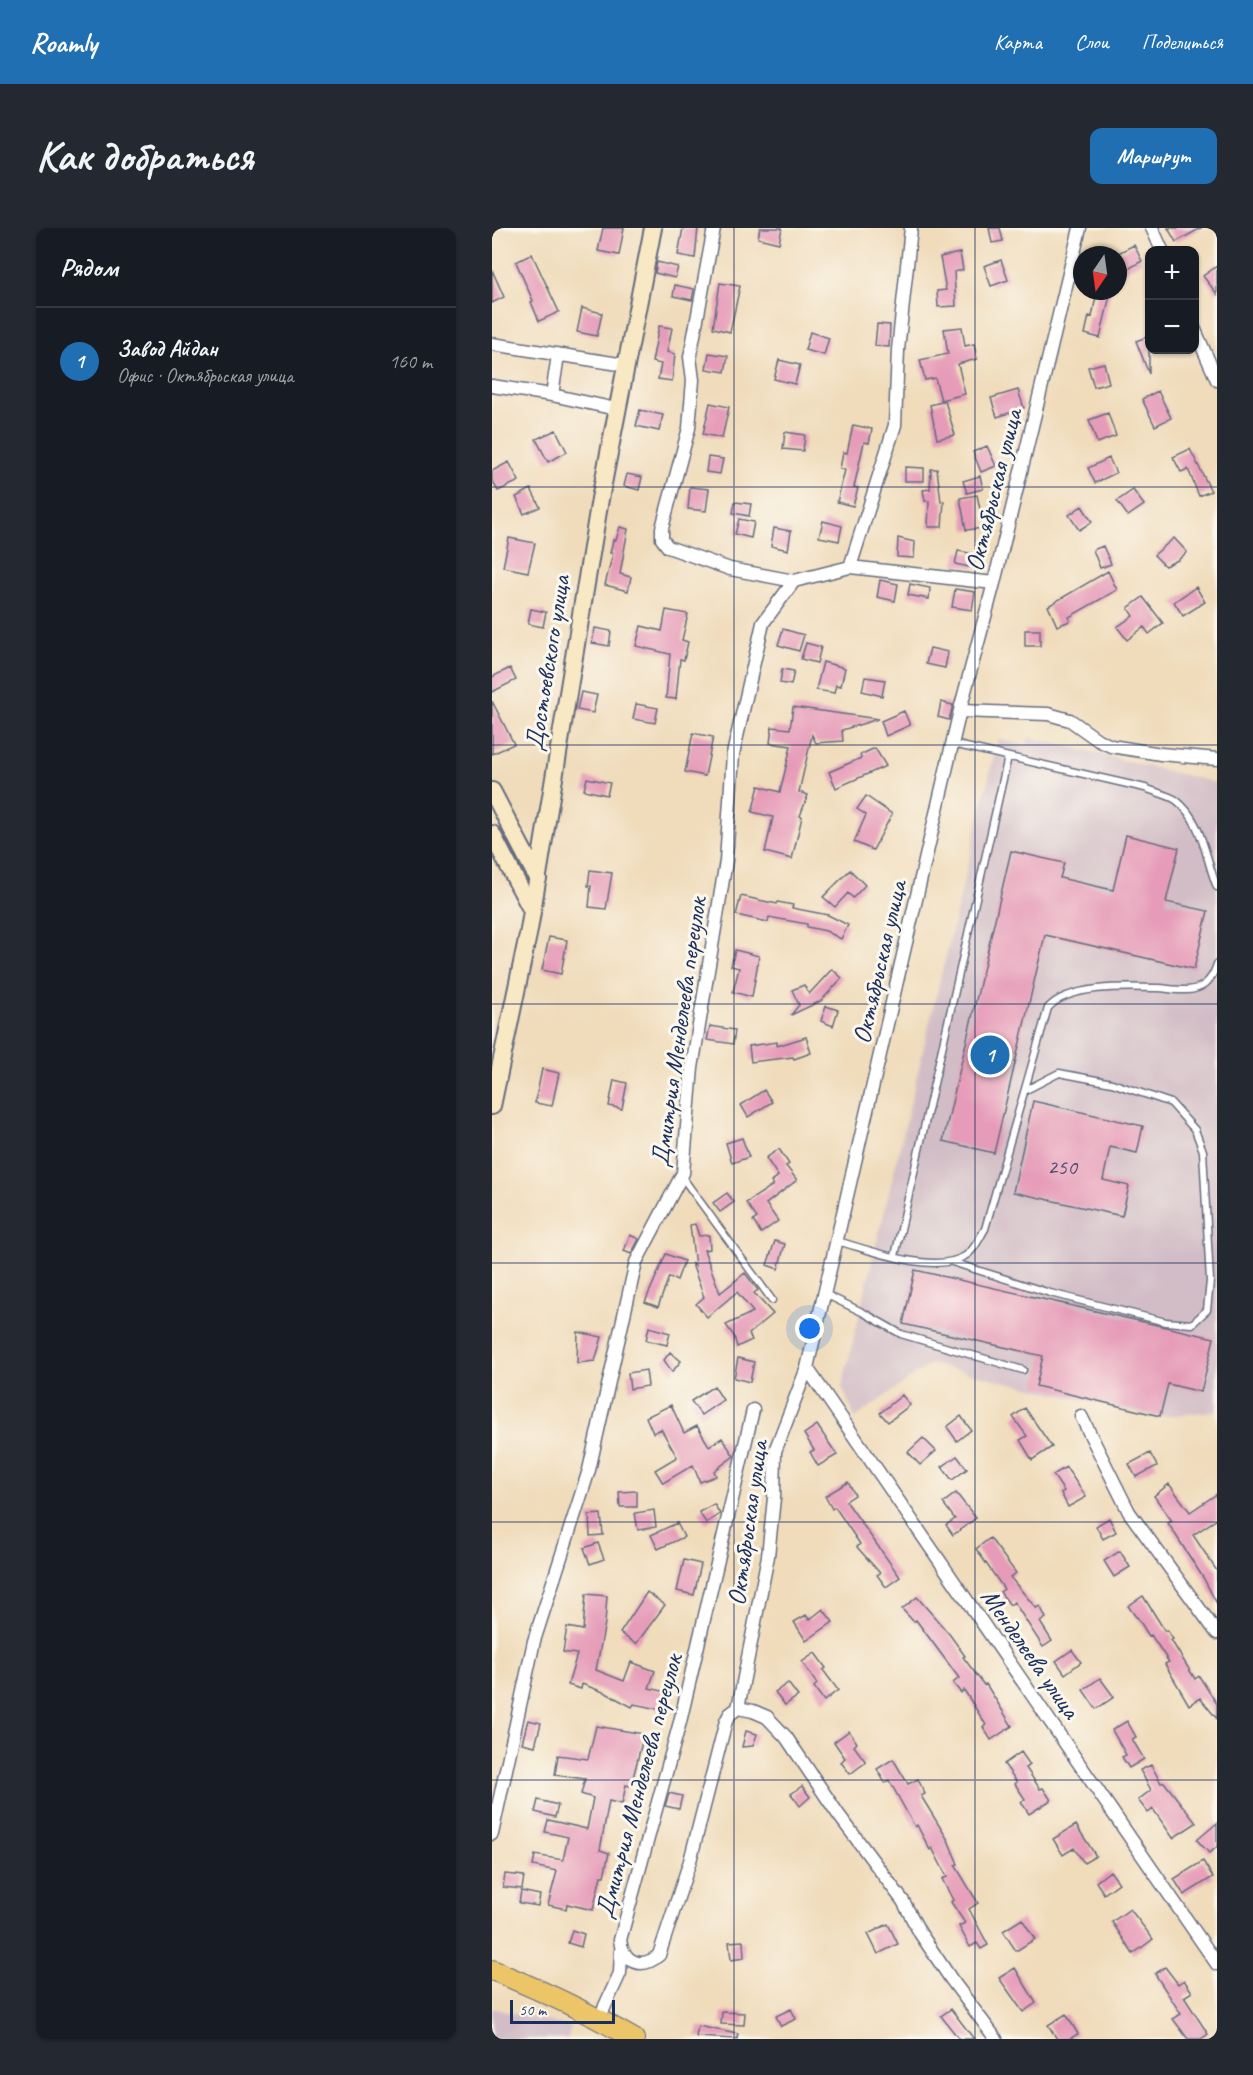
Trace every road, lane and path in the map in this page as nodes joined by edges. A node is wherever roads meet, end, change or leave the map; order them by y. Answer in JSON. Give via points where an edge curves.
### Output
{"nodes":[{"id":1,"x":653,"y":228,"type":"edge"},
{"id":2,"x":714,"y":228,"type":"edge"},
{"id":3,"x":911,"y":228,"type":"edge"},
{"id":4,"x":1080,"y":228,"type":"edge"},
{"id":5,"x":1152,"y":228,"type":"edge"},
{"id":6,"x":1160,"y":246,"type":"edge"},
{"id":7,"x":1199,"y":339,"type":"edge"},
{"id":8,"x":492,"y":344,"type":"edge"},
{"id":9,"x":558,"y":355,"type":"junction"},
{"id":10,"x":625,"y":365,"type":"junction"},
{"id":11,"x":1217,"y":380,"type":"edge"},
{"id":12,"x":492,"y":386,"type":"edge"},
{"id":13,"x":552,"y":395,"type":"junction"},
{"id":14,"x":616,"y":409,"type":"junction"},
{"id":15,"x":850,"y":567,"type":"junction"},
{"id":16,"x":794,"y":581,"type":"junction"},
{"id":17,"x":994,"y":583,"type":"junction"},
{"id":18,"x":960,"y":711,"type":"junction"},
{"id":19,"x":953,"y":744,"type":"junction"},
{"id":20,"x":1008,"y":757,"type":"junction"},
{"id":21,"x":1217,"y":759,"type":"edge"},
{"id":22,"x":492,"y":791,"type":"edge"},
{"id":23,"x":547,"y":828,"type":"junction"},
{"id":24,"x":492,"y":834,"type":"edge"},
{"id":25,"x":514,"y":835,"type":"junction"},
{"id":26,"x":512,"y":873,"type":"junction"},
{"id":27,"x":538,"y":879,"type":"junction"},
{"id":28,"x":1217,"y":887,"type":"edge"},
{"id":29,"x":532,"y":911,"type":"junction"},
{"id":30,"x":1217,"y":964,"type":"edge"},
{"id":31,"x":1026,"y":1090,"type":"junction"},
{"id":32,"x":492,"y":1106,"type":"edge"},
{"id":33,"x":682,"y":1177,"type":"junction"},
{"id":34,"x":837,"y":1241,"type":"junction"},
{"id":35,"x":895,"y":1256,"type":"junction"},
{"id":36,"x":952,"y":1262,"type":"junction"},
{"id":37,"x":824,"y":1294,"type":"junction"},
{"id":38,"x":772,"y":1300,"type":"dead end"},
{"id":39,"x":807,"y":1368,"type":"junction"},
{"id":40,"x":1023,"y":1370,"type":"dead end"},
{"id":41,"x":753,"y":1410,"type":"dead end"},
{"id":42,"x":1081,"y":1416,"type":"dead end"},
{"id":43,"x":1217,"y":1632,"type":"edge"},
{"id":44,"x":738,"y":1708,"type":"junction"},
{"id":45,"x":492,"y":1834,"type":"edge"},
{"id":46,"x":621,"y":1949,"type":"junction"},
{"id":47,"x":1217,"y":1964,"type":"edge"},
{"id":48,"x":492,"y":1971,"type":"edge"},
{"id":49,"x":599,"y":2019,"type":"junction"},
{"id":50,"x":634,"y":2039,"type":"edge"},
{"id":51,"x":996,"y":2039,"type":"edge"}],
"edges":[{"from":1,"to":10,"type":"street","name":"Достоевского улица"},
{"from":2,"to":16,"type":"street","via":[[690,357],[693,380],[689,428],[662,539],[684,554],[730,569]]},
{"from":3,"to":15,"type":"street","via":[[898,350],[895,425]]},
{"from":4,"to":17,"type":"street","name":"Октябрьская улица"},
{"from":5,"to":6,"type":"street"},
{"from":7,"to":11,"type":"street"},
{"from":8,"to":9,"type":"street"},
{"from":9,"to":10,"type":"street"},
{"from":9,"to":13,"type":"street"},
{"from":10,"to":14,"type":"street","name":"Достоевского улица"},
{"from":12,"to":13,"type":"street"},
{"from":13,"to":14,"type":"street"},
{"from":14,"to":23,"type":"street","name":"Достоевского улица"},
{"from":15,"to":16,"type":"street"},
{"from":15,"to":17,"type":"street"},
{"from":16,"to":33,"type":"street","name":"Дмитрия Менделеева переулок","via":[[764,624],[733,754],[726,861],[692,1068]]},
{"from":17,"to":18,"type":"street","name":"Октябрьская улица"},
{"from":18,"to":19,"type":"street","name":"Октябрьская улица"},
{"from":18,"to":21,"type":"street","via":[[1048,714],[1070,720],[1111,746]]},
{"from":19,"to":20,"type":"lane"},
{"from":19,"to":34,"type":"street","name":"Октябрьская улица"},
{"from":20,"to":28,"type":"lane","via":[[1145,788],[1175,800],[1190,815]]},
{"from":20,"to":35,"type":"lane"},
{"from":22,"to":25,"type":"street"},
{"from":23,"to":25,"type":"street","via":[[529,841]]},
{"from":23,"to":27,"type":"street","name":"Достоевского улица"},
{"from":24,"to":26,"type":"street"},
{"from":25,"to":27,"type":"street"},
{"from":26,"to":27,"type":"street"},
{"from":26,"to":29,"type":"street"},
{"from":27,"to":29,"type":"street","name":"Достоевского улица"},
{"from":29,"to":32,"type":"street","name":"Достоевского улица"},
{"from":30,"to":31,"type":"lane","via":[[1205,984],[1194,989],[1122,987],[1074,993],[1054,1001],[1048,1008]]},
{"from":31,"to":36,"type":"lane","via":[[985,1229],[968,1254]]},
{"from":31,"to":36,"type":"lane","via":[[1059,1073],[1112,1083],[1172,1103],[1196,1130],[1203,1151],[1210,1281],[1207,1310],[1192,1324],[1166,1322],[1050,1293]]},
{"from":33,"to":38,"type":"lane"},
{"from":33,"to":45,"type":"street","name":"Дмитрия Менделеева переулок","via":[[636,1262],[589,1470],[534,1641]]},
{"from":34,"to":35,"type":"lane"},
{"from":34,"to":37,"type":"street","name":"Октябрьская улица"},
{"from":35,"to":36,"type":"lane","via":[[933,1264]]},
{"from":37,"to":39,"type":"street","name":"Октябрьская улица"},
{"from":37,"to":40,"type":"lane","via":[[901,1334]]},
{"from":39,"to":44,"type":"street","name":"Октябрьская улица","via":[[775,1451],[768,1556]]},
{"from":39,"to":47,"type":"street","name":"Менделеева улица"},
{"from":41,"to":46,"type":"street","name":"Дмитрия Менделеева переулок","via":[[682,1711],[620,1940]]},
{"from":42,"to":43,"type":"street","via":[[1129,1512]]},
{"from":44,"to":46,"type":"street","name":"Дмитрия Менделеева переулок","via":[[726,1721],[690,1861],[659,1955],[652,1962],[638,1963],[626,1958]]},
{"from":44,"to":51,"type":"street","via":[[766,1717],[786,1737]]},
{"from":46,"to":49,"type":"street","via":[[620,1973]]},
{"from":48,"to":49,"type":"main road"},
{"from":49,"to":50,"type":"main road"}]}
